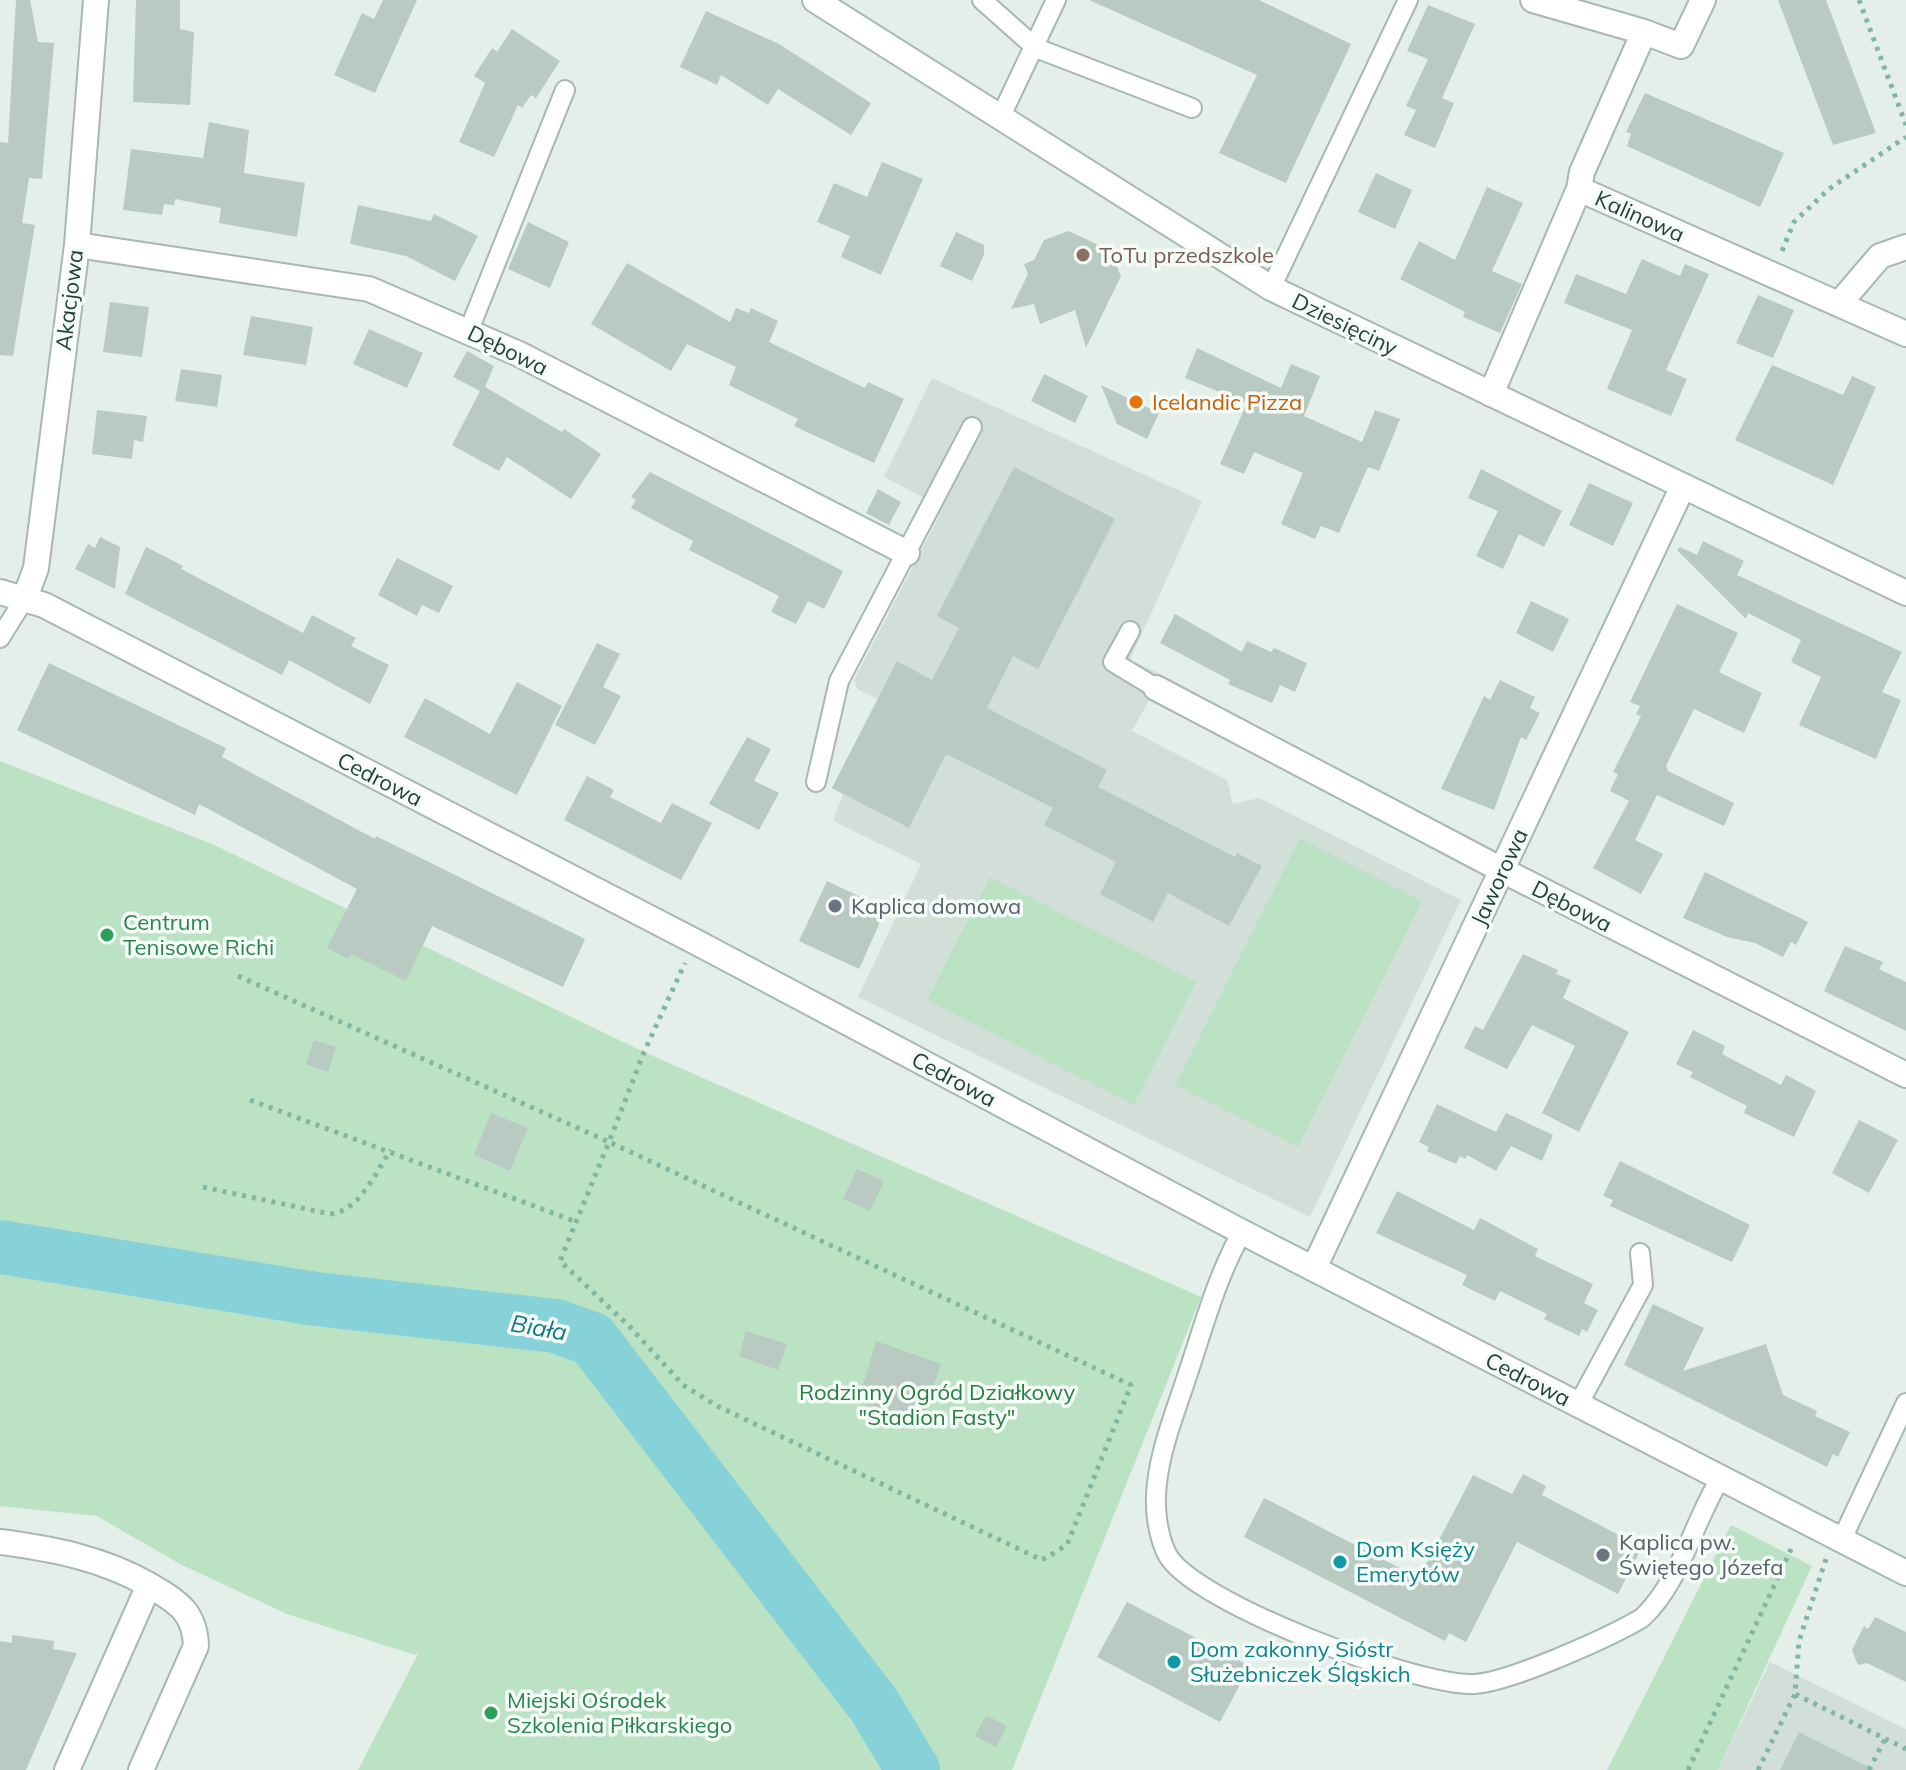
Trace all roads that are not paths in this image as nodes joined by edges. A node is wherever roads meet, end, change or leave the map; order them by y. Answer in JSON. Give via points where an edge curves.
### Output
{"nodes":[{"id":1,"x":96,"y":0,"type":"edge"},
{"id":2,"x":815,"y":0,"type":"edge"},
{"id":3,"x":982,"y":0,"type":"edge"},
{"id":4,"x":1056,"y":0,"type":"edge"},
{"id":5,"x":1408,"y":0,"type":"edge"},
{"id":6,"x":1533,"y":0,"type":"edge"},
{"id":7,"x":1703,"y":0,"type":"edge"},
{"id":8,"x":1644,"y":32,"type":"junction"},
{"id":9,"x":1036,"y":48,"type":"junction"},
{"id":10,"x":565,"y":90,"type":"dead end"},
{"id":11,"x":1192,"y":108,"type":"dead end"},
{"id":12,"x":1000,"y":118,"type":"junction"},
{"id":13,"x":1579,"y":189,"type":"junction"},
{"id":14,"x":77,"y":245,"type":"junction"},
{"id":15,"x":1906,"y":247,"type":"edge"},
{"id":16,"x":1271,"y":288,"type":"junction"},
{"id":17,"x":1839,"y":304,"type":"junction"},
{"id":18,"x":469,"y":330,"type":"junction"},
{"id":19,"x":1906,"y":334,"type":"edge"},
{"id":20,"x":1491,"y":394,"type":"junction"},
{"id":21,"x":972,"y":427,"type":"dead end"},
{"id":22,"x":1683,"y":486,"type":"junction"},
{"id":23,"x":907,"y":553,"type":"junction"},
{"id":24,"x":0,"y":592,"type":"edge"},
{"id":25,"x":1906,"y":593,"type":"edge"},
{"id":26,"x":25,"y":598,"type":"junction"},
{"id":27,"x":1130,"y":631,"type":"dead end"},
{"id":28,"x":0,"y":638,"type":"edge"},
{"id":29,"x":1156,"y":688,"type":"joint"},
{"id":30,"x":816,"y":782,"type":"dead end"},
{"id":31,"x":1502,"y":870,"type":"junction"},
{"id":32,"x":1906,"y":1075,"type":"edge"},
{"id":33,"x":1242,"y":1232,"type":"junction"},
{"id":34,"x":1640,"y":1253,"type":"dead end"},
{"id":35,"x":1314,"y":1268,"type":"junction"},
{"id":36,"x":1906,"y":1403,"type":"edge"},
{"id":37,"x":1578,"y":1405,"type":"junction"},
{"id":38,"x":1720,"y":1479,"type":"junction"},
{"id":39,"x":1838,"y":1538,"type":"junction"},
{"id":40,"x":0,"y":1542,"type":"edge"},
{"id":41,"x":1906,"y":1573,"type":"edge"},
{"id":42,"x":149,"y":1585,"type":"junction"},
{"id":43,"x":67,"y":1770,"type":"edge"},
{"id":44,"x":141,"y":1770,"type":"edge"}],
"edges":[{"from":1,"to":14,"type":"street","name":"Akacjowa"},
{"from":2,"to":12,"type":"street","name":"Dziesięciny"},
{"from":3,"to":9,"type":"lane"},
{"from":4,"to":9,"type":"lane"},
{"from":5,"to":16,"type":"lane"},
{"from":6,"to":8,"type":"street"},
{"from":7,"to":8,"type":"street","via":[[1681,46]]},
{"from":8,"to":13,"type":"street"},
{"from":9,"to":11,"type":"lane"},
{"from":9,"to":12,"type":"lane"},
{"from":10,"to":18,"type":"lane"},
{"from":12,"to":16,"type":"street","name":"Dziesięciny"},
{"from":13,"to":17,"type":"street","name":"Kalinowa"},
{"from":13,"to":20,"type":"street","name":"Kalinowa"},
{"from":14,"to":18,"type":"street","name":"Dębowa","via":[[369,289]]},
{"from":14,"to":26,"type":"street","name":"Akacjowa","via":[[36,568]]},
{"from":15,"to":17,"type":"street","via":[[1880,256]]},
{"from":16,"to":20,"type":"street","name":"Dziesięciny"},
{"from":17,"to":19,"type":"street","name":"Kalinowa"},
{"from":18,"to":23,"type":"street","name":"Dębowa"},
{"from":20,"to":22,"type":"street","name":"Dziesięciny"},
{"from":21,"to":23,"type":"lane"},
{"from":22,"to":25,"type":"street","name":"Dziesięciny"},
{"from":22,"to":31,"type":"street","name":"Jaworowa"},
{"from":23,"to":30,"type":"lane","via":[[839,681]]},
{"from":24,"to":26,"type":"street","name":"Cedrowa"},
{"from":26,"to":28,"type":"lane"},
{"from":26,"to":33,"type":"street","name":"Cedrowa","via":[[694,941]]},
{"from":27,"to":29,"type":"lane","via":[[1113,662]]},
{"from":29,"to":31,"type":"street","name":"Dębowa"},
{"from":31,"to":32,"type":"street","name":"Dębowa"},
{"from":31,"to":35,"type":"street","name":"Jaworowa"},
{"from":33,"to":35,"type":"street","name":"Cedrowa"},
{"from":33,"to":38,"type":"lane","via":[[1224,1264],[1156,1485],[1160,1531],[1167,1555],[1181,1575],[1306,1639],[1386,1668],[1473,1685],[1501,1679],[1627,1627],[1656,1605]]},
{"from":34,"to":37,"type":"lane","via":[[1643,1285]]},
{"from":35,"to":37,"type":"street","name":"Cedrowa"},
{"from":36,"to":39,"type":"lane"},
{"from":37,"to":38,"type":"street","name":"Cedrowa"},
{"from":38,"to":39,"type":"street","name":"Cedrowa"},
{"from":39,"to":41,"type":"street","name":"Cedrowa"},
{"from":40,"to":42,"type":"street","via":[[72,1554],[119,1568]]},
{"from":42,"to":43,"type":"street"},
{"from":42,"to":44,"type":"street","via":[[186,1608],[196,1646]]}]}
